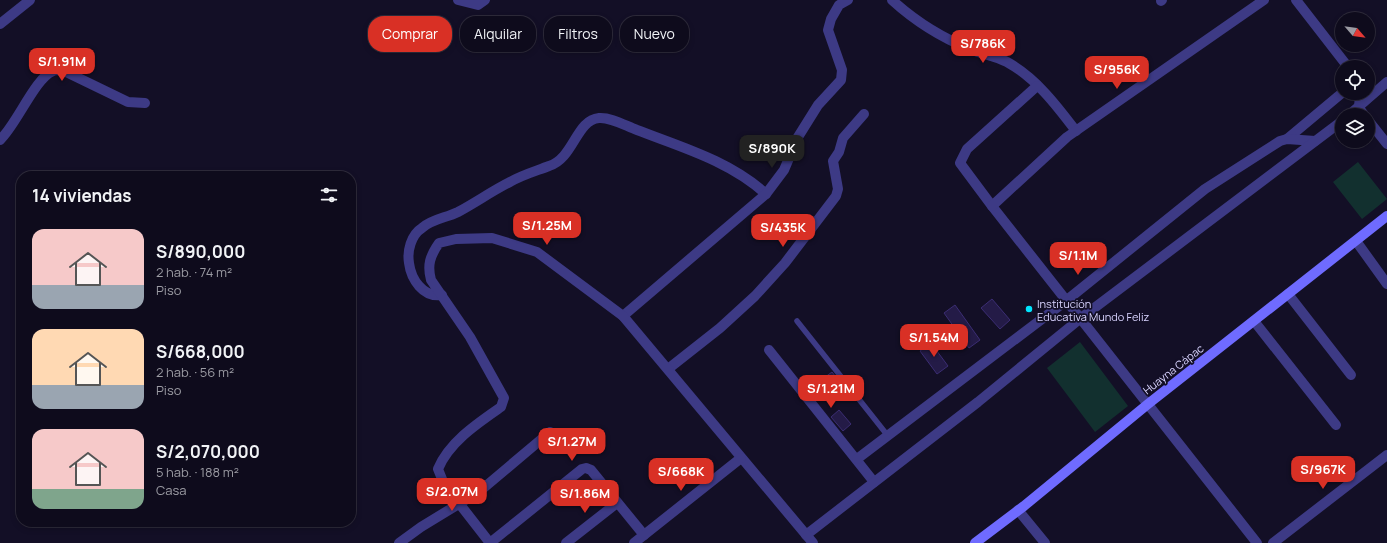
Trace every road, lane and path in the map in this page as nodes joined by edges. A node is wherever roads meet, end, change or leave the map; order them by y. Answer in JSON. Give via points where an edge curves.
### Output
{"nodes":[{"id":1,"x":30,"y":0,"type":"edge"},
{"id":2,"x":458,"y":0,"type":"edge"},
{"id":3,"x":485,"y":0,"type":"edge"},
{"id":4,"x":848,"y":0,"type":"edge"},
{"id":5,"x":892,"y":0,"type":"edge"},
{"id":6,"x":1264,"y":0,"type":"edge"},
{"id":7,"x":1296,"y":0,"type":"edge"},
{"id":8,"x":0,"y":24,"type":"edge"},
{"id":9,"x":1343,"y":60,"type":"edge"},
{"id":10,"x":1387,"y":82,"type":"edge"},
{"id":11,"x":1037,"y":86,"type":"junction"},
{"id":12,"x":1335,"y":99,"type":"edge"},
{"id":13,"x":145,"y":103,"type":"dead end"},
{"id":14,"x":1365,"y":108,"type":"edge"},
{"id":15,"x":864,"y":114,"type":"dead end"},
{"id":16,"x":1335,"y":126,"type":"edge"},
{"id":17,"x":1375,"y":129,"type":"edge"},
{"id":18,"x":1076,"y":131,"type":"junction"},
{"id":19,"x":1287,"y":139,"type":"junction"},
{"id":20,"x":0,"y":140,"type":"edge"},
{"id":21,"x":1315,"y":141,"type":"junction"},
{"id":22,"x":1387,"y":144,"type":"edge"},
{"id":23,"x":766,"y":194,"type":"junction"},
{"id":24,"x":992,"y":206,"type":"junction"},
{"id":25,"x":1387,"y":216,"type":"edge"},
{"id":26,"x":1356,"y":241,"type":"junction"},
{"id":27,"x":1387,"y":284,"type":"edge"},
{"id":28,"x":1288,"y":294,"type":"junction"},
{"id":29,"x":442,"y":295,"type":"junction"},
{"id":30,"x":1067,"y":300,"type":"junction"},
{"id":31,"x":623,"y":316,"type":"junction"},
{"id":32,"x":1081,"y":318,"type":"junction"},
{"id":33,"x":1254,"y":320,"type":"junction"},
{"id":34,"x":797,"y":321,"type":"dead end"},
{"id":35,"x":769,"y":350,"type":"dead end"},
{"id":36,"x":668,"y":369,"type":"junction"},
{"id":37,"x":1351,"y":375,"type":"dead end"},
{"id":38,"x":1148,"y":404,"type":"junction"},
{"id":39,"x":1336,"y":426,"type":"dead end"},
{"id":40,"x":550,"y":432,"type":"dead end"},
{"id":41,"x":888,"y":436,"type":"junction"},
{"id":42,"x":1387,"y":455,"type":"edge"},
{"id":43,"x":741,"y":458,"type":"junction"},
{"id":44,"x":857,"y":459,"type":"junction"},
{"id":45,"x":874,"y":482,"type":"junction"},
{"id":46,"x":617,"y":502,"type":"junction"},
{"id":47,"x":460,"y":504,"type":"junction"},
{"id":48,"x":1018,"y":510,"type":"junction"},
{"id":49,"x":644,"y":536,"type":"junction"},
{"id":50,"x":810,"y":539,"type":"edge"},
{"id":51,"x":399,"y":543,"type":"edge"},
{"id":52,"x":490,"y":543,"type":"edge"},
{"id":53,"x":566,"y":543,"type":"edge"},
{"id":54,"x":634,"y":543,"type":"edge"},
{"id":55,"x":975,"y":543,"type":"edge"},
{"id":56,"x":1045,"y":543,"type":"edge"},
{"id":57,"x":1257,"y":543,"type":"edge"},
{"id":58,"x":1273,"y":543,"type":"edge"}],
"edges":[{"from":1,"to":8,"type":"street"},
{"from":2,"to":3,"type":"street","via":[[478,5]]},
{"from":4,"to":23,"type":"street","via":[[839,4],[828,30],[842,70],[841,80],[818,105],[798,137],[784,170]]},
{"from":5,"to":11,"type":"street","via":[[937,35],[1007,62]]},
{"from":6,"to":18,"type":"street"},
{"from":7,"to":9,"type":"street"},
{"from":10,"to":14,"type":"street"},
{"from":11,"to":18,"type":"street","via":[[1057,105]]},
{"from":11,"to":24,"type":"street","via":[[962,156],[960,163]]},
{"from":12,"to":19,"type":"street"},
{"from":13,"to":20,"type":"street","via":[[128,102],[62,70],[53,71],[35,87],[9,132]]},
{"from":15,"to":36,"type":"street","via":[[843,138],[833,161],[838,189],[821,217],[755,296],[720,328]]},
{"from":16,"to":21,"type":"street"},
{"from":17,"to":22,"type":"street"},
{"from":18,"to":24,"type":"street"},
{"from":19,"to":21,"type":"street"},
{"from":19,"to":30,"type":"street","via":[[1280,141],[1206,190]]},
{"from":21,"to":32,"type":"street"},
{"from":23,"to":29,"type":"street","via":[[726,166],[604,118],[595,119],[586,124],[560,161],[509,182],[456,213],[439,218],[417,233],[408,259],[412,274],[424,292]]},
{"from":23,"to":31,"type":"street"},
{"from":24,"to":30,"type":"street"},
{"from":25,"to":26,"type":"street","name":"Huayna Cápac"},
{"from":26,"to":27,"type":"street"},
{"from":26,"to":28,"type":"street","name":"Huayna Cápac"},
{"from":28,"to":33,"type":"street","name":"Huayna Cápac"},
{"from":28,"to":37,"type":"street"},
{"from":29,"to":31,"type":"street","via":[[431,280],[428,270],[429,259],[439,243],[456,239],[492,238],[537,252]]},
{"from":29,"to":47,"type":"street","via":[[470,337],[504,398],[501,407],[454,446],[443,458],[438,469],[444,484]]},
{"from":30,"to":32,"type":"street"},
{"from":30,"to":41,"type":"street"},
{"from":31,"to":36,"type":"street"},
{"from":32,"to":38,"type":"street"},
{"from":32,"to":45,"type":"street"},
{"from":33,"to":38,"type":"street","name":"Huayna Cápac"},
{"from":33,"to":39,"type":"street"},
{"from":34,"to":41,"type":"lane"},
{"from":35,"to":44,"type":"street"},
{"from":36,"to":43,"type":"street"},
{"from":38,"to":48,"type":"street","name":"Huayna Cápac"},
{"from":38,"to":57,"type":"street"},
{"from":40,"to":47,"type":"street","via":[[480,491]]},
{"from":41,"to":44,"type":"street"},
{"from":42,"to":58,"type":"street"},
{"from":43,"to":49,"type":"street"},
{"from":43,"to":50,"type":"street"},
{"from":44,"to":45,"type":"street"},
{"from":45,"to":50,"type":"street"},
{"from":46,"to":49,"type":"street"},
{"from":46,"to":52,"type":"street","via":[[591,470],[582,469]]},
{"from":46,"to":53,"type":"street"},
{"from":47,"to":51,"type":"street"},
{"from":47,"to":52,"type":"street"},
{"from":48,"to":55,"type":"street","name":"Huayna Cápac"},
{"from":48,"to":56,"type":"street"},
{"from":49,"to":54,"type":"street"}]}
